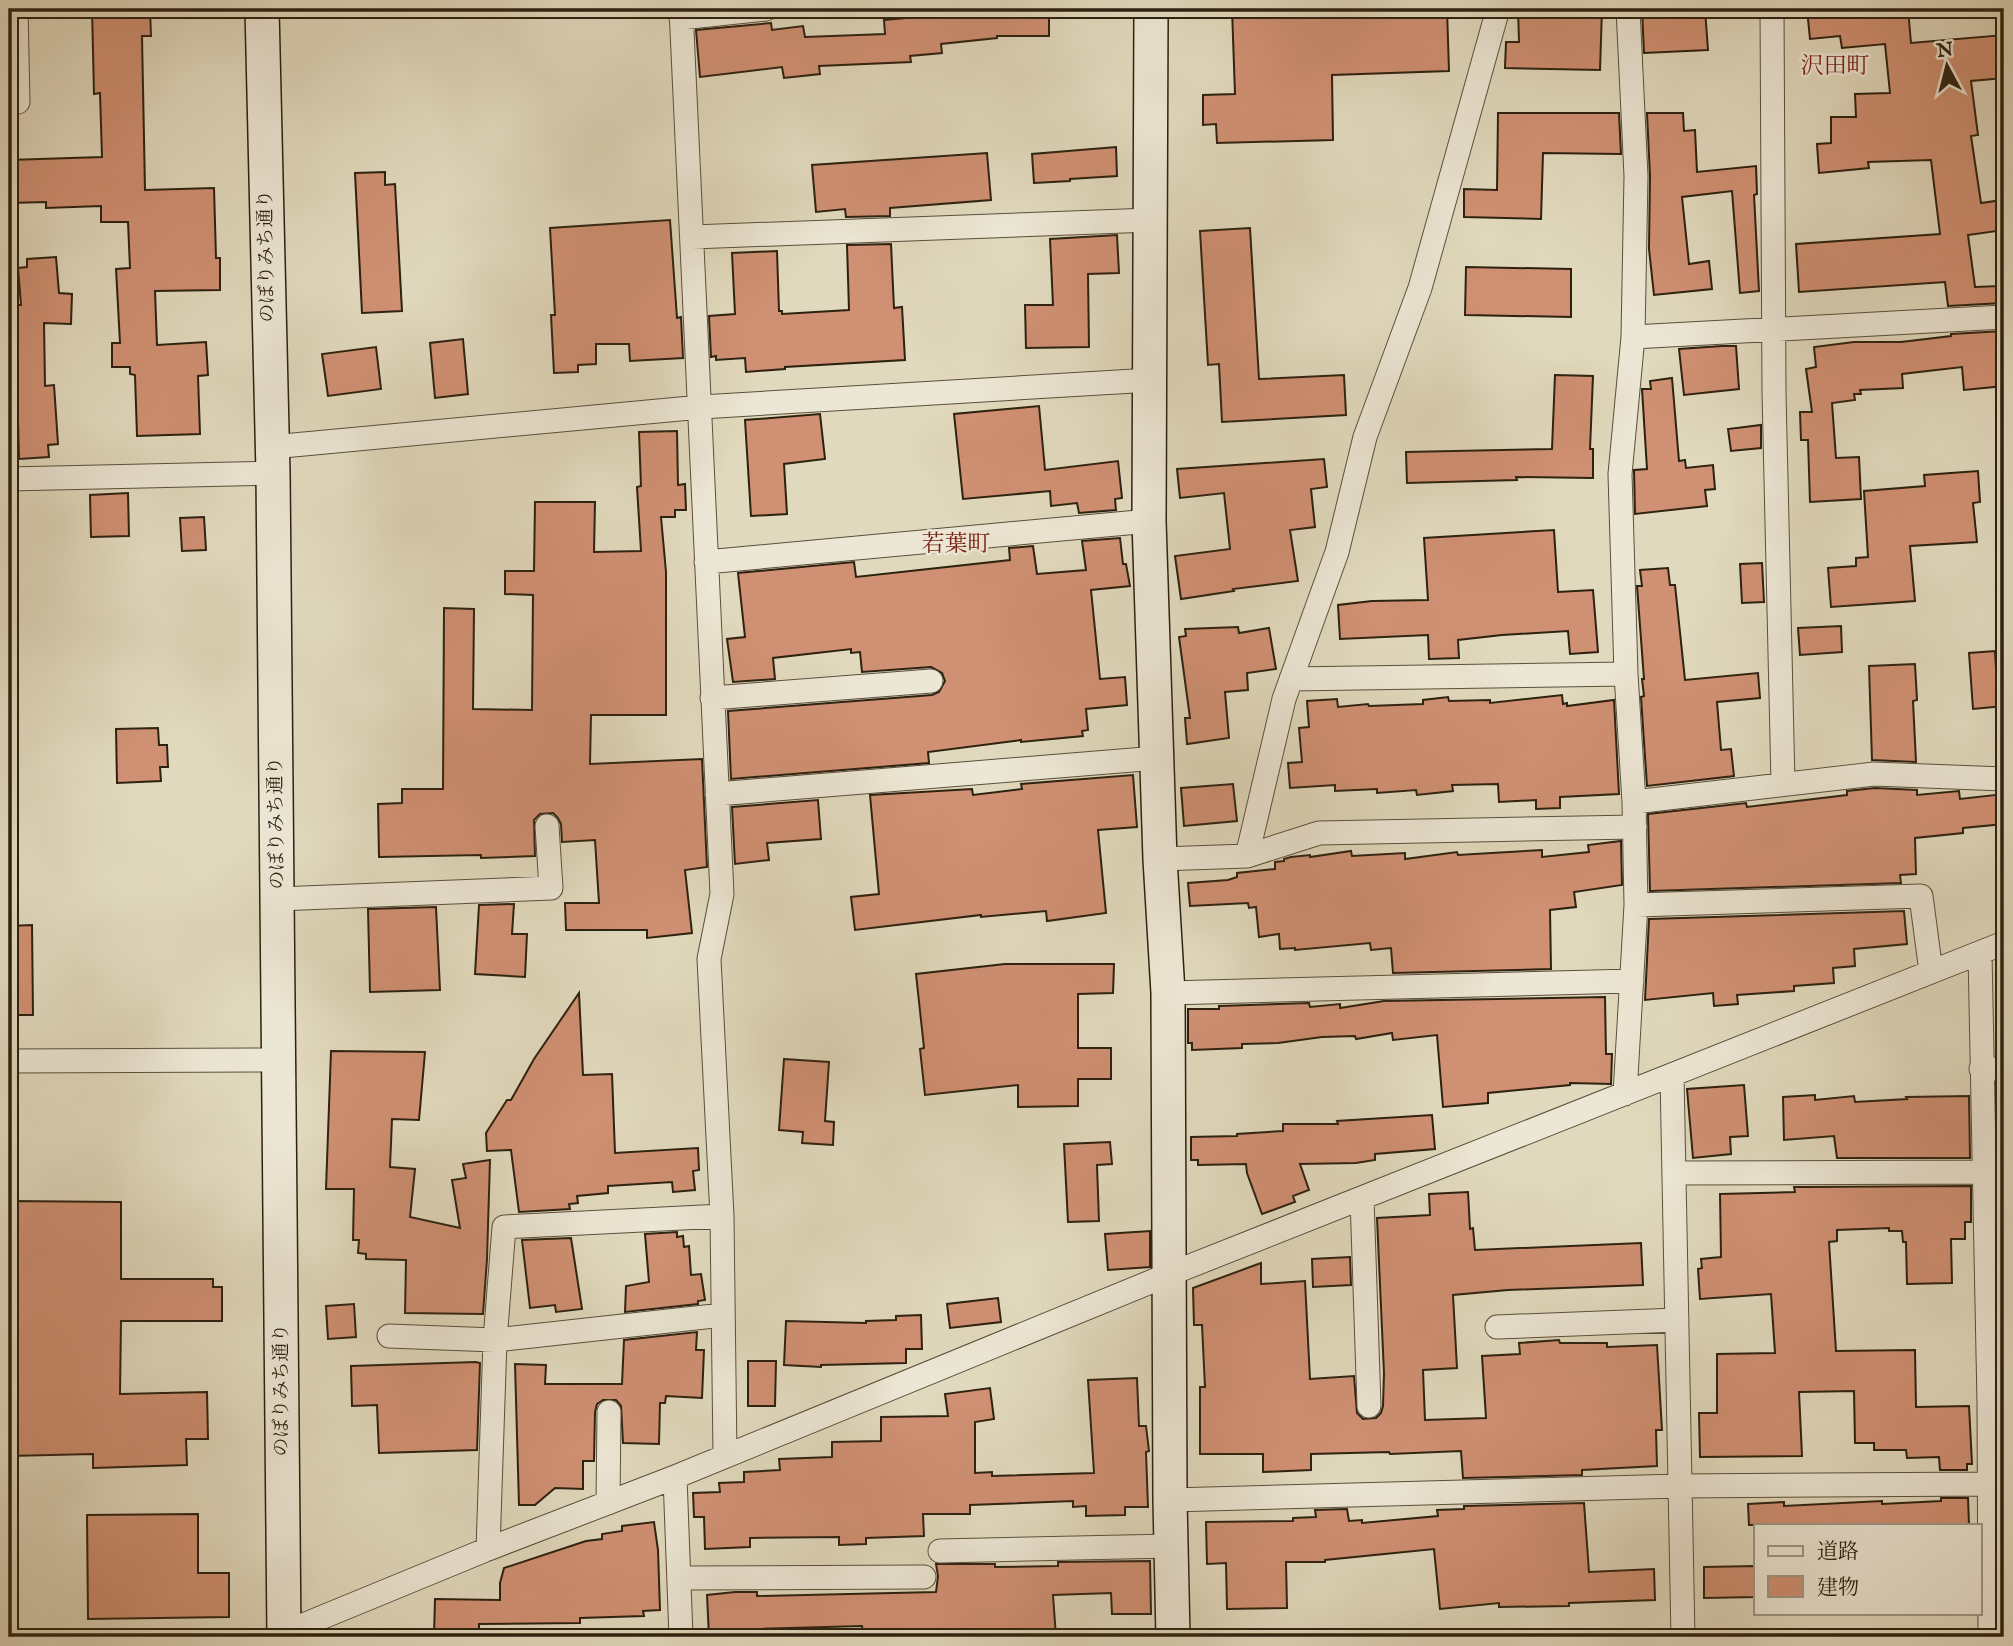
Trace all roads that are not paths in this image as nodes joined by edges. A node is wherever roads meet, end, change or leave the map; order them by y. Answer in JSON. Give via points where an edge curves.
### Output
{"nodes":[{"id":1,"x":16,"y":9,"type":"edge"},
{"id":2,"x":262,"y":9,"type":"edge"},
{"id":3,"x":766,"y":9,"type":"edge"},
{"id":4,"x":1151,"y":9,"type":"edge"},
{"id":5,"x":1498,"y":9,"type":"edge"},
{"id":6,"x":1628,"y":9,"type":"edge"},
{"id":7,"x":1772,"y":9,"type":"edge"},
{"id":8,"x":681,"y":13,"type":"edge"},
{"id":9,"x":9,"y":102,"type":"edge"},
{"id":10,"x":1151,"y":220,"type":"junction"},
{"id":11,"x":692,"y":237,"type":"junction"},
{"id":12,"x":2004,"y":317,"type":"edge"},
{"id":13,"x":1775,"y":329,"type":"junction"},
{"id":14,"x":1633,"y":337,"type":"junction"},
{"id":15,"x":1151,"y":380,"type":"junction"},
{"id":16,"x":701,"y":407,"type":"junction"},
{"id":17,"x":272,"y":460,"type":"junction"},
{"id":18,"x":9,"y":479,"type":"edge"},
{"id":19,"x":1149,"y":521,"type":"junction"},
{"id":20,"x":706,"y":562,"type":"junction"},
{"id":21,"x":1626,"y":674,"type":"junction"},
{"id":22,"x":1291,"y":679,"type":"junction"},
{"id":23,"x":931,"y":681,"type":"dead end"},
{"id":24,"x":712,"y":698,"type":"junction"},
{"id":25,"x":1157,"y":758,"type":"junction"},
{"id":26,"x":2004,"y":779,"type":"edge"},
{"id":27,"x":1783,"y":783,"type":"junction"},
{"id":28,"x":717,"y":794,"type":"junction"},
{"id":29,"x":1634,"y":802,"type":"junction"},
{"id":30,"x":547,"y":826,"type":"dead end"},
{"id":31,"x":1635,"y":827,"type":"junction"},
{"id":32,"x":1247,"y":856,"type":"junction"},
{"id":33,"x":1160,"y":859,"type":"junction"},
{"id":34,"x":278,"y":899,"type":"junction"},
{"id":35,"x":1636,"y":905,"type":"junction"},
{"id":36,"x":2004,"y":943,"type":"edge"},
{"id":37,"x":1980,"y":953,"type":"junction"},
{"id":38,"x":1931,"y":972,"type":"junction"},
{"id":39,"x":1632,"y":981,"type":"junction"},
{"id":40,"x":1168,"y":993,"type":"junction"},
{"id":41,"x":279,"y":1060,"type":"junction"},
{"id":42,"x":9,"y":1061,"type":"edge"},
{"id":43,"x":1981,"y":1069,"type":"junction"},
{"id":44,"x":2004,"y":1069,"type":"edge"},
{"id":45,"x":1672,"y":1075,"type":"junction"},
{"id":46,"x":1625,"y":1094,"type":"junction"},
{"id":47,"x":1674,"y":1172,"type":"junction"},
{"id":48,"x":1983,"y":1172,"type":"junction"},
{"id":49,"x":1362,"y":1198,"type":"junction"},
{"id":50,"x":722,"y":1216,"type":"junction"},
{"id":51,"x":1995,"y":1247,"type":"edge"},
{"id":52,"x":1170,"y":1274,"type":"junction"},
{"id":53,"x":723,"y":1315,"type":"junction"},
{"id":54,"x":1677,"y":1320,"type":"junction"},
{"id":55,"x":1497,"y":1327,"type":"dead end"},
{"id":56,"x":389,"y":1336,"type":"dead end"},
{"id":57,"x":495,"y":1340,"type":"junction"},
{"id":58,"x":1997,"y":1403,"type":"edge"},
{"id":59,"x":1368,"y":1406,"type":"dead end"},
{"id":60,"x":609,"y":1412,"type":"dead end"},
{"id":61,"x":725,"y":1456,"type":"junction"},
{"id":62,"x":675,"y":1477,"type":"junction"},
{"id":63,"x":1680,"y":1486,"type":"junction"},
{"id":64,"x":1994,"y":1495,"type":"edge"},
{"id":65,"x":1170,"y":1500,"type":"junction"},
{"id":66,"x":608,"y":1503,"type":"junction"},
{"id":67,"x":1171,"y":1546,"type":"junction"},
{"id":68,"x":488,"y":1549,"type":"junction"},
{"id":69,"x":940,"y":1551,"type":"dead end"},
{"id":70,"x":924,"y":1577,"type":"dead end"},
{"id":71,"x":680,"y":1578,"type":"junction"},
{"id":72,"x":280,"y":1636,"type":"edge"},
{"id":73,"x":681,"y":1637,"type":"edge"},
{"id":74,"x":1173,"y":1637,"type":"edge"},
{"id":75,"x":1683,"y":1637,"type":"edge"},
{"id":76,"x":1990,"y":1637,"type":"edge"}],
"edges":[{"from":1,"to":9,"type":"street","via":[[18,102]]},
{"from":2,"to":17,"type":"street","name":"のぼりみち通り"},
{"from":3,"to":8,"type":"street"},
{"from":4,"to":10,"type":"street"},
{"from":5,"to":22,"type":"street","via":[[1420,288],[1365,437],[1338,552]]},
{"from":6,"to":14,"type":"street","via":[[1636,176]]},
{"from":7,"to":13,"type":"street"},
{"from":8,"to":11,"type":"street"},
{"from":10,"to":11,"type":"street"},
{"from":10,"to":15,"type":"street"},
{"from":11,"to":16,"type":"street"},
{"from":12,"to":13,"type":"street"},
{"from":13,"to":14,"type":"street"},
{"from":13,"to":27,"type":"street"},
{"from":14,"to":21,"type":"street","via":[[1620,474]]},
{"from":15,"to":16,"type":"street"},
{"from":15,"to":19,"type":"street"},
{"from":16,"to":17,"type":"street"},
{"from":16,"to":20,"type":"street"},
{"from":17,"to":18,"type":"street"},
{"from":17,"to":34,"type":"street","name":"のぼりみち通り"},
{"from":19,"to":20,"type":"street"},
{"from":19,"to":25,"type":"street"},
{"from":20,"to":24,"type":"street"},
{"from":21,"to":22,"type":"street"},
{"from":21,"to":29,"type":"street"},
{"from":22,"to":32,"type":"street"},
{"from":23,"to":24,"type":"street"},
{"from":24,"to":28,"type":"street"},
{"from":25,"to":28,"type":"street"},
{"from":25,"to":33,"type":"street"},
{"from":26,"to":27,"type":"street","via":[[1874,774]]},
{"from":27,"to":29,"type":"street"},
{"from":28,"to":50,"type":"street","via":[[722,894],[709,959]]},
{"from":29,"to":31,"type":"street"},
{"from":30,"to":34,"type":"street","via":[[551,888]]},
{"from":31,"to":32,"type":"street","via":[[1319,833]]},
{"from":31,"to":35,"type":"street"},
{"from":32,"to":33,"type":"street"},
{"from":33,"to":40,"type":"street"},
{"from":34,"to":41,"type":"street","name":"のぼりみち通り"},
{"from":35,"to":38,"type":"street","via":[[1921,896]]},
{"from":35,"to":39,"type":"street"},
{"from":36,"to":37,"type":"street"},
{"from":37,"to":38,"type":"street"},
{"from":37,"to":43,"type":"street"},
{"from":38,"to":45,"type":"street"},
{"from":39,"to":40,"type":"street"},
{"from":39,"to":46,"type":"street"},
{"from":40,"to":52,"type":"street"},
{"from":41,"to":42,"type":"street"},
{"from":41,"to":72,"type":"street","name":"のぼりみち通り"},
{"from":43,"to":44,"type":"street"},
{"from":43,"to":48,"type":"street"},
{"from":45,"to":46,"type":"street"},
{"from":45,"to":47,"type":"street"},
{"from":46,"to":49,"type":"street"},
{"from":47,"to":48,"type":"street"},
{"from":47,"to":54,"type":"street"},
{"from":48,"to":51,"type":"street"},
{"from":49,"to":52,"type":"street"},
{"from":49,"to":59,"type":"street"},
{"from":50,"to":53,"type":"street"},
{"from":50,"to":57,"type":"street","via":[[504,1227]]},
{"from":51,"to":58,"type":"street"},
{"from":52,"to":61,"type":"street"},
{"from":52,"to":65,"type":"street"},
{"from":53,"to":57,"type":"street"},
{"from":53,"to":61,"type":"street"},
{"from":54,"to":55,"type":"street"},
{"from":54,"to":63,"type":"street"},
{"from":56,"to":57,"type":"street"},
{"from":57,"to":68,"type":"street"},
{"from":58,"to":64,"type":"street"},
{"from":60,"to":66,"type":"street"},
{"from":61,"to":62,"type":"street"},
{"from":62,"to":66,"type":"street"},
{"from":62,"to":71,"type":"street"},
{"from":63,"to":64,"type":"street"},
{"from":63,"to":65,"type":"street"},
{"from":63,"to":75,"type":"street"},
{"from":64,"to":76,"type":"street"},
{"from":65,"to":67,"type":"street"},
{"from":66,"to":68,"type":"street"},
{"from":67,"to":69,"type":"street"},
{"from":67,"to":74,"type":"street"},
{"from":68,"to":72,"type":"street"},
{"from":70,"to":71,"type":"street"},
{"from":71,"to":73,"type":"street"}]}
